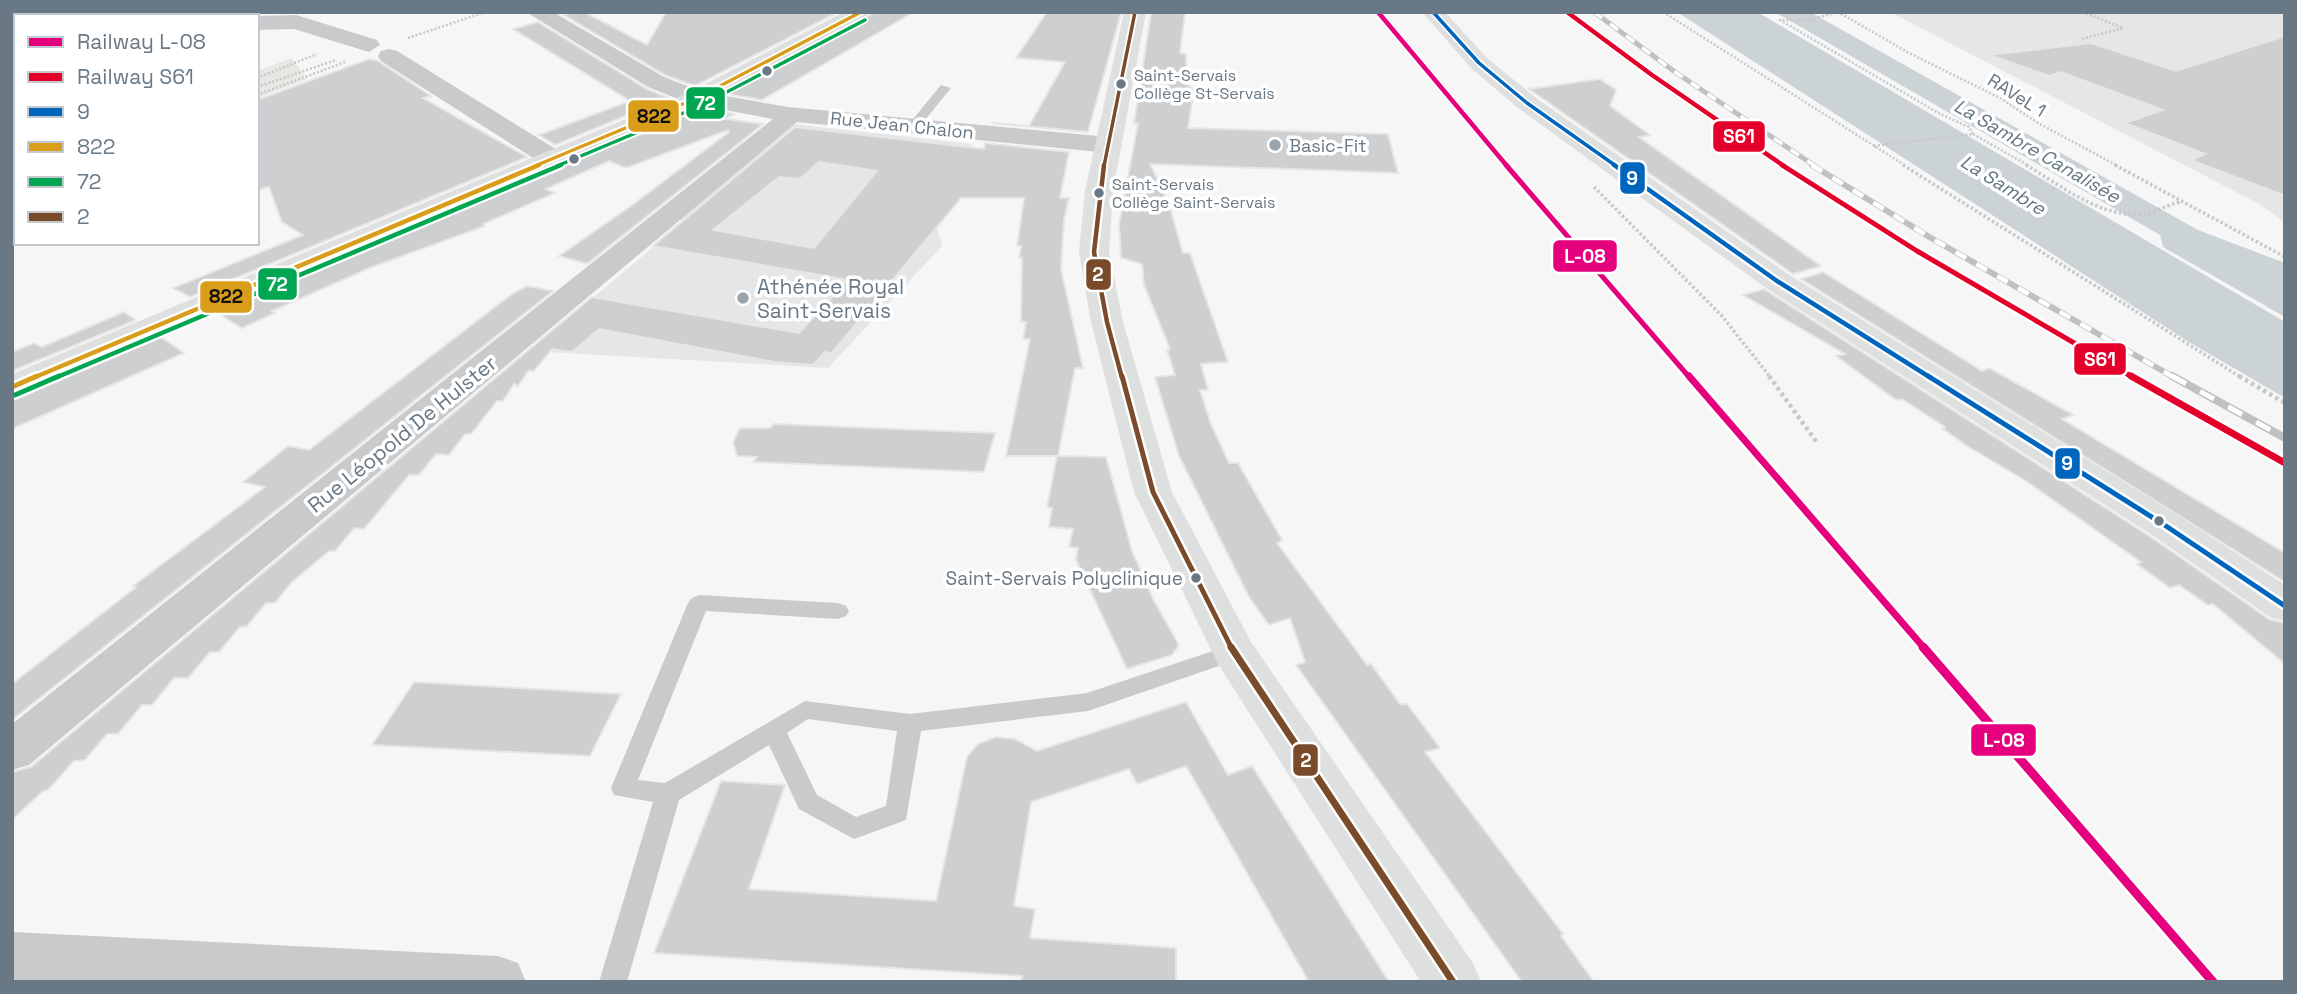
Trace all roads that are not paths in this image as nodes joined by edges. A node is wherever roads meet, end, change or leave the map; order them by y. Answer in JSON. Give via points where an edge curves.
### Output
{"nodes":[{"id":1,"x":537,"y":12,"type":"edge"},
{"id":2,"x":861,"y":12,"type":"edge"},
{"id":3,"x":1135,"y":12,"type":"edge"},
{"id":4,"x":1433,"y":12,"type":"edge"},
{"id":5,"x":259,"y":23,"type":"edge"},
{"id":6,"x":945,"y":88,"type":"dead end"},
{"id":7,"x":697,"y":98,"type":"junction"},
{"id":8,"x":788,"y":114,"type":"junction"},
{"id":9,"x":913,"y":127,"type":"junction"},
{"id":10,"x":1109,"y":145,"type":"junction"},
{"id":11,"x":553,"y":159,"type":"junction"},
{"id":12,"x":12,"y":387,"type":"edge"},
{"id":13,"x":2285,"y":606,"type":"edge"},
{"id":14,"x":838,"y":611,"type":"dead end"},
{"id":15,"x":1234,"y":652,"type":"junction"},
{"id":16,"x":910,"y":723,"type":"junction"},
{"id":17,"x":774,"y":730,"type":"junction"},
{"id":18,"x":12,"y":751,"type":"edge"},
{"id":19,"x":668,"y":794,"type":"junction"},
{"id":20,"x":12,"y":958,"type":"edge"},
{"id":21,"x":498,"y":982,"type":"edge"},
{"id":22,"x":614,"y":982,"type":"edge"},
{"id":23,"x":1453,"y":982,"type":"edge"}],
"edges":[{"from":1,"to":7,"type":"street","name":"Rue Jean Chalon","via":[[656,82]]},
{"from":2,"to":7,"type":"main road"},
{"from":3,"to":10,"type":"main road"},
{"from":4,"to":13,"type":"main road","via":[[1479,62],[1535,109],[1777,281]]},
{"from":5,"to":11,"type":"street","via":[[296,22],[344,46],[379,50]]},
{"from":6,"to":9,"type":"lane"},
{"from":7,"to":8,"type":"street","name":"Rue Jean Chalon"},
{"from":7,"to":11,"type":"main road"},
{"from":8,"to":9,"type":"street","name":"Rue Jean Chalon"},
{"from":8,"to":18,"type":"street","name":"Rue Léopold De Hulster","via":[[785,122]]},
{"from":9,"to":10,"type":"street","name":"Rue Jean Chalon"},
{"from":10,"to":15,"type":"main road","via":[[1094,251],[1111,334],[1153,492]]},
{"from":11,"to":12,"type":"main road"},
{"from":14,"to":19,"type":"lane","via":[[699,603],[623,788]]},
{"from":15,"to":16,"type":"lane","via":[[1088,702]]},
{"from":15,"to":23,"type":"main road"},
{"from":16,"to":17,"type":"lane","via":[[806,710]]},
{"from":16,"to":17,"type":"lane","via":[[897,813],[854,828],[808,802]]},
{"from":17,"to":19,"type":"lane"},
{"from":19,"to":22,"type":"lane"},
{"from":20,"to":21,"type":"street"}]}
